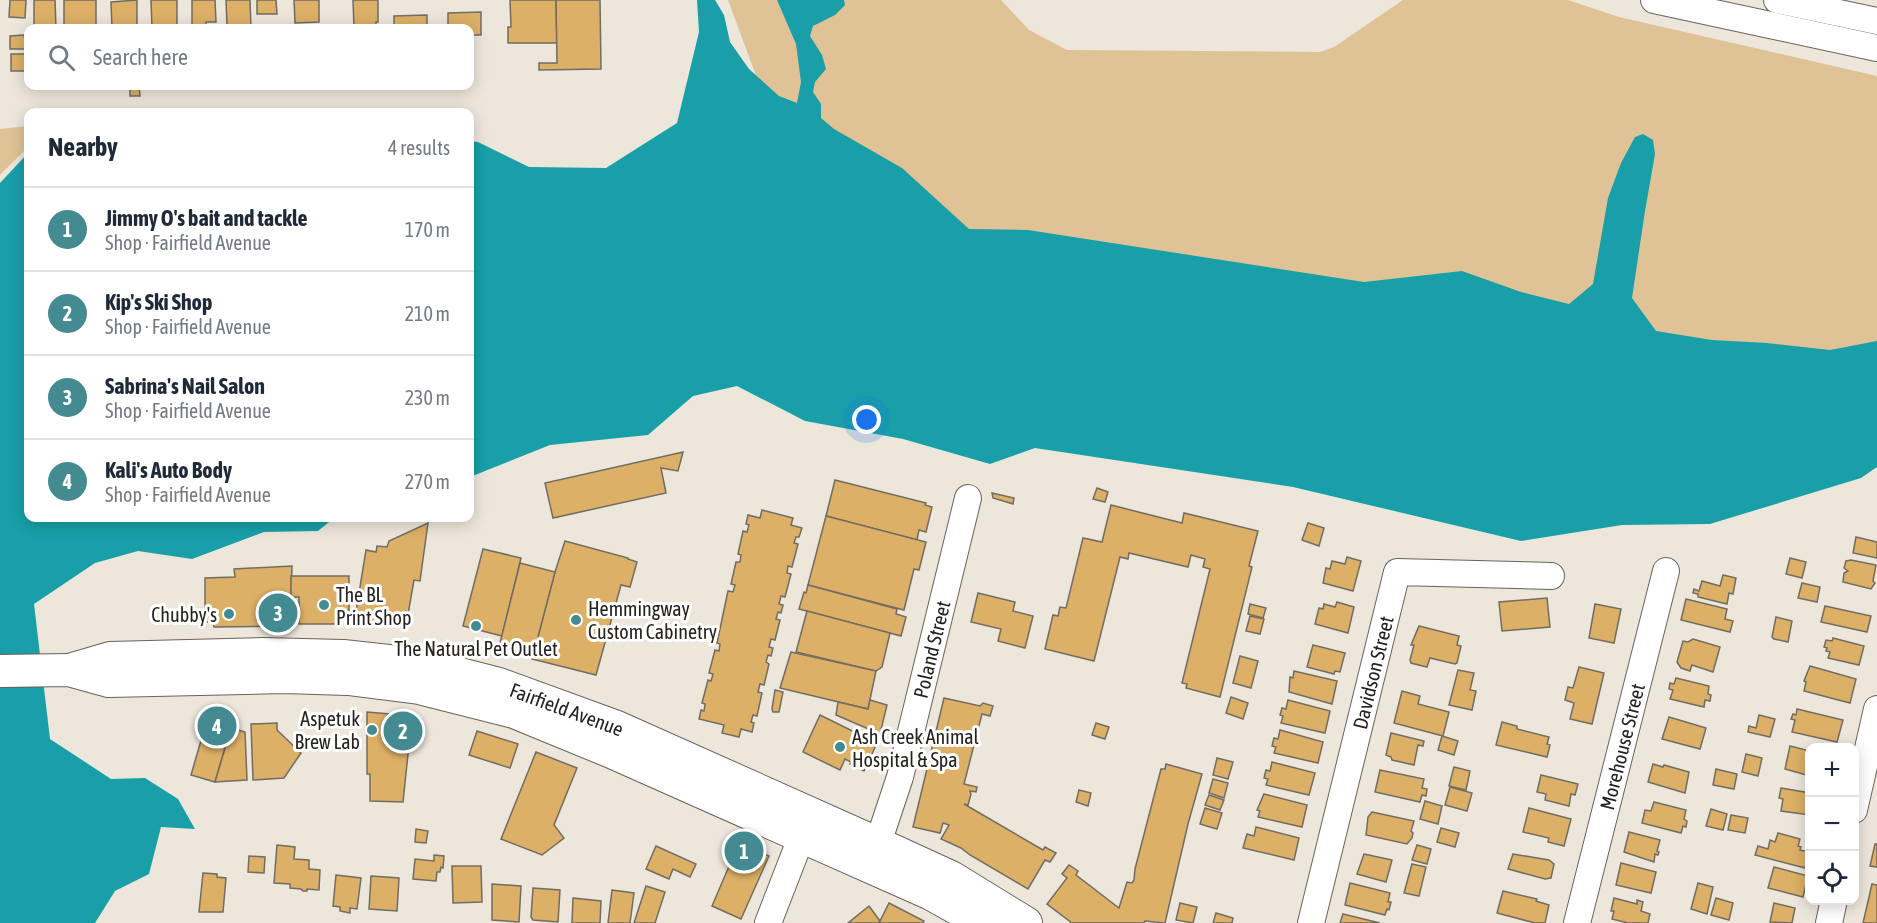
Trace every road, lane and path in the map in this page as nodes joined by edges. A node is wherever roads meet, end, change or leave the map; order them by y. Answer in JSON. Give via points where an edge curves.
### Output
{"nodes":[{"id":1,"x":1654,"y":0,"type":"edge"},
{"id":2,"x":1777,"y":0,"type":"edge"},
{"id":3,"x":1877,"y":21,"type":"edge"},
{"id":4,"x":1877,"y":48,"type":"edge"},
{"id":5,"x":968,"y":498,"type":"dead end"},
{"id":6,"x":1666,"y":571,"type":"dead end"},
{"id":7,"x":1551,"y":576,"type":"dead end"},
{"id":8,"x":0,"y":671,"type":"edge"},
{"id":9,"x":1877,"y":709,"type":"edge"},
{"id":10,"x":1857,"y":797,"type":"edge"},
{"id":11,"x":807,"y":825,"type":"junction"},
{"id":12,"x":874,"y":855,"type":"junction"},
{"id":13,"x":1833,"y":905,"type":"edge"},
{"id":14,"x":768,"y":923,"type":"edge"},
{"id":15,"x":984,"y":923,"type":"edge"},
{"id":16,"x":1026,"y":923,"type":"edge"},
{"id":17,"x":1311,"y":923,"type":"edge"},
{"id":18,"x":1577,"y":923,"type":"edge"},
{"id":19,"x":1829,"y":923,"type":"edge"}],
"edges":[{"from":1,"to":4,"type":"street"},
{"from":2,"to":3,"type":"street"},
{"from":5,"to":12,"type":"street","name":"Poland Street","via":[[900,777]]},
{"from":6,"to":18,"type":"street","name":"Morehouse Street"},
{"from":7,"to":17,"type":"street","name":"Davidson Street","via":[[1396,572]]},
{"from":8,"to":11,"type":"main road","name":"Fairfield Avenue","via":[[61,670],[110,658],[343,656],[422,677],[499,684]]},
{"from":9,"to":10,"type":"street"},
{"from":11,"to":12,"type":"main road","name":"Fairfield Avenue"},
{"from":11,"to":14,"type":"street"},
{"from":12,"to":15,"type":"main road","name":"Fairfield Avenue","via":[[931,894]]},
{"from":12,"to":16,"type":"main road","name":"Fairfield Avenue","via":[[951,877]]},
{"from":13,"to":19,"type":"street"}]}
